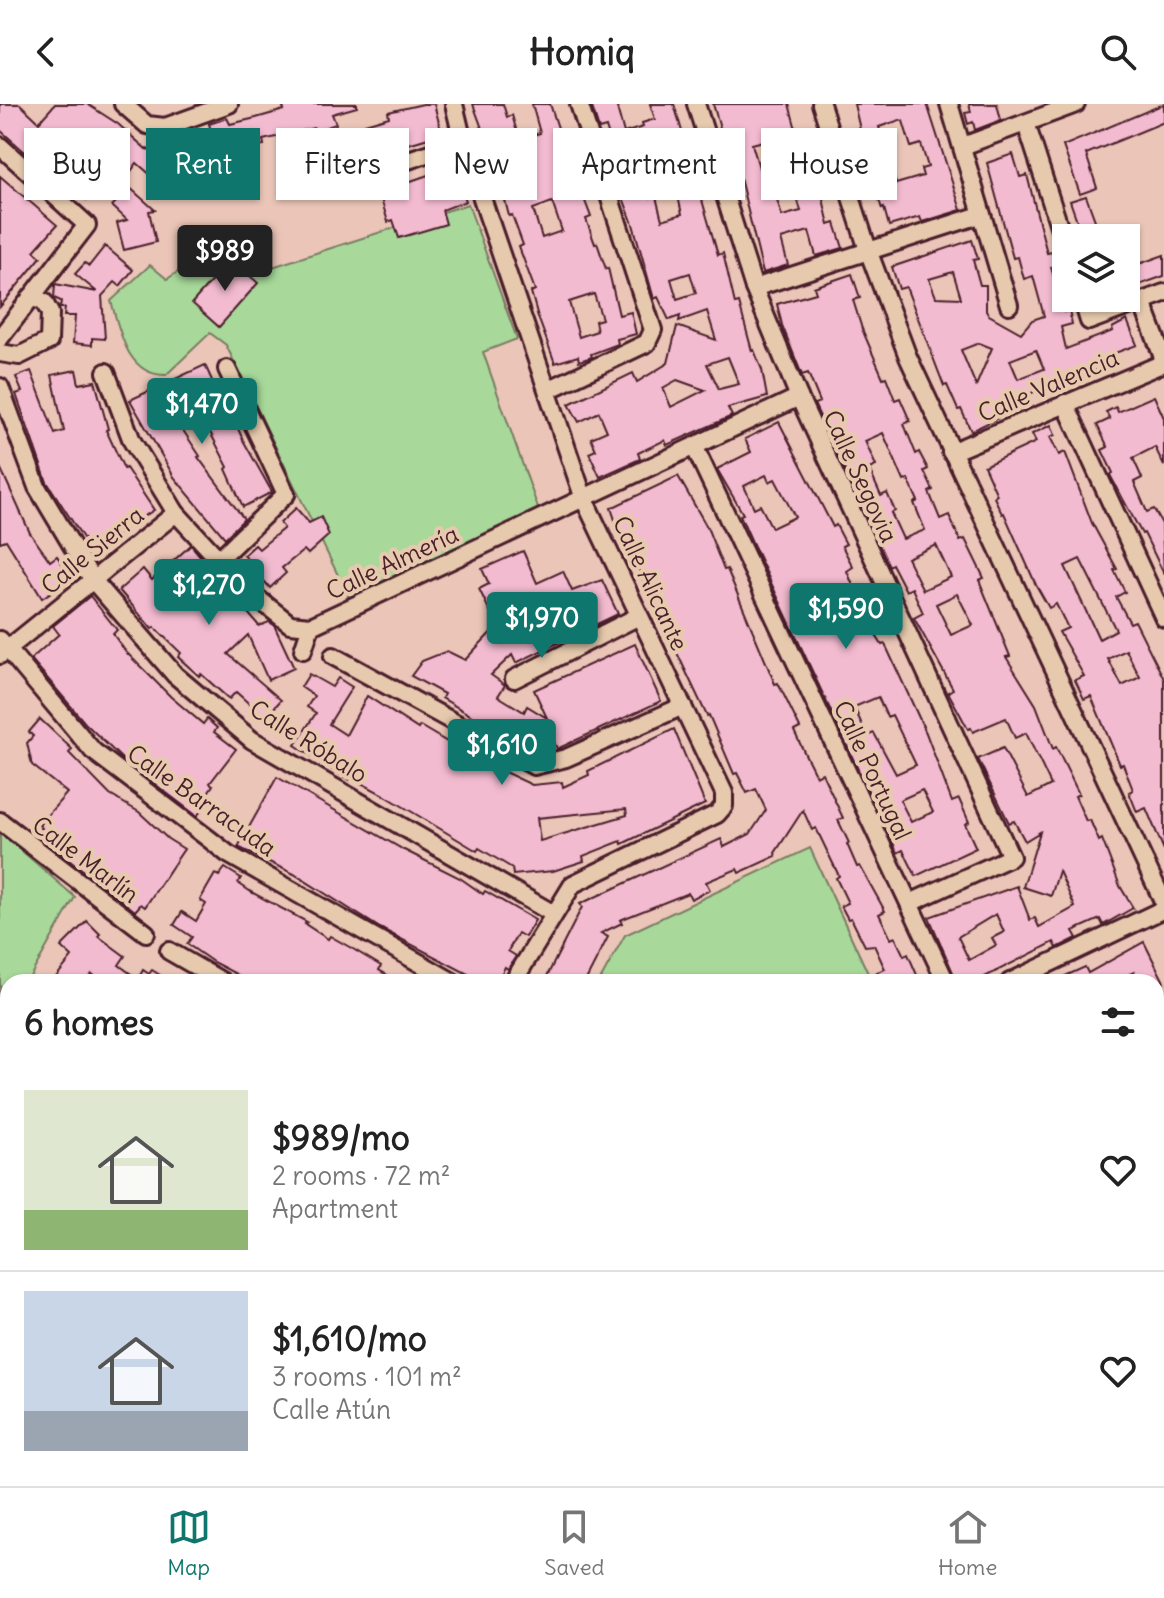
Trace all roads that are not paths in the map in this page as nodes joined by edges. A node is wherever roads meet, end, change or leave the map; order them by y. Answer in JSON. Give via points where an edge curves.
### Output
{"nodes":[{"id":1,"x":123,"y":104,"type":"edge"},
{"id":2,"x":229,"y":104,"type":"edge"},
{"id":3,"x":454,"y":104,"type":"edge"},
{"id":4,"x":579,"y":104,"type":"edge"},
{"id":5,"x":696,"y":104,"type":"edge"},
{"id":6,"x":821,"y":104,"type":"edge"},
{"id":7,"x":949,"y":104,"type":"edge"},
{"id":8,"x":1074,"y":104,"type":"edge"},
{"id":9,"x":1026,"y":123,"type":"junction"},
{"id":10,"x":460,"y":128,"type":"edge"},
{"id":11,"x":963,"y":146,"type":"junction"},
{"id":12,"x":2,"y":152,"type":"edge"},
{"id":13,"x":483,"y":200,"type":"edge"},
{"id":14,"x":980,"y":215,"type":"junction"},
{"id":15,"x":1058,"y":224,"type":"edge"},
{"id":16,"x":868,"y":250,"type":"junction"},
{"id":17,"x":754,"y":288,"type":"junction"},
{"id":18,"x":1164,"y":293,"type":"edge"},
{"id":19,"x":31,"y":297,"type":"junction"},
{"id":20,"x":1142,"y":302,"type":"joint"},
{"id":21,"x":1009,"y":305,"type":"dead end"},
{"id":22,"x":1086,"y":312,"type":"edge"},
{"id":23,"x":1114,"y":312,"type":"edge"},
{"id":24,"x":0,"y":338,"type":"edge"},
{"id":25,"x":0,"y":353,"type":"edge"},
{"id":26,"x":1164,"y":362,"type":"edge"},
{"id":27,"x":227,"y":369,"type":"dead end"},
{"id":28,"x":106,"y":372,"type":"dead end"},
{"id":29,"x":0,"y":387,"type":"edge"},
{"id":30,"x":548,"y":390,"type":"junction"},
{"id":31,"x":799,"y":397,"type":"junction"},
{"id":32,"x":1065,"y":403,"type":"junction"},
{"id":33,"x":695,"y":448,"type":"junction"},
{"id":34,"x":951,"y":452,"type":"junction"},
{"id":35,"x":584,"y":499,"type":"junction"},
{"id":36,"x":176,"y":513,"type":"junction"},
{"id":37,"x":219,"y":559,"type":"junction"},
{"id":38,"x":92,"y":579,"type":"junction"},
{"id":39,"x":639,"y":616,"type":"junction"},
{"id":40,"x":1164,"y":618,"type":"edge"},
{"id":41,"x":311,"y":626,"type":"junction"},
{"id":42,"x":2,"y":648,"type":"edge"},
{"id":43,"x":303,"y":650,"type":"dead end"},
{"id":44,"x":333,"y":656,"type":"dead end"},
{"id":45,"x":514,"y":679,"type":"dead end"},
{"id":46,"x":683,"y":706,"type":"junction"},
{"id":47,"x":0,"y":821,"type":"edge"},
{"id":48,"x":910,"y":903,"type":"junction"},
{"id":49,"x":1164,"y":903,"type":"edge"},
{"id":50,"x":1164,"y":909,"type":"edge"},
{"id":51,"x":552,"y":913,"type":"junction"},
{"id":52,"x":146,"y":933,"type":"dead end"},
{"id":53,"x":169,"y":951,"type":"dead end"},
{"id":54,"x":209,"y":974,"type":"edge"},
{"id":55,"x":439,"y":974,"type":"edge"},
{"id":56,"x":518,"y":974,"type":"edge"},
{"id":57,"x":942,"y":974,"type":"edge"},
{"id":58,"x":1027,"y":974,"type":"edge"}],
"edges":[{"from":1,"to":2,"type":"street","via":[[147,125],[165,127]]},
{"from":3,"to":10,"type":"street","name":"Calle Alicante"},
{"from":4,"to":30,"type":"street","via":[[652,331],[647,343]]},
{"from":5,"to":17,"type":"street","name":"Calle Segovia"},
{"from":6,"to":16,"type":"street"},
{"from":7,"to":11,"type":"street"},
{"from":8,"to":9,"type":"street"},
{"from":9,"to":11,"type":"street"},
{"from":9,"to":15,"type":"street"},
{"from":11,"to":14,"type":"street"},
{"from":12,"to":19,"type":"street","via":[[87,225]]},
{"from":13,"to":30,"type":"street","name":"Calle Alicante"},
{"from":14,"to":16,"type":"street"},
{"from":14,"to":21,"type":"street"},
{"from":16,"to":17,"type":"street"},
{"from":16,"to":34,"type":"street"},
{"from":17,"to":31,"type":"street","name":"Calle Segovia"},
{"from":18,"to":20,"type":"street"},
{"from":19,"to":24,"type":"street"},
{"from":19,"to":25,"type":"street","via":[[44,302],[50,313],[49,341],[19,356]]},
{"from":20,"to":26,"type":"street"},
{"from":22,"to":23,"type":"street","via":[[1089,321]]},
{"from":26,"to":32,"type":"street","name":"Calle Valencia"},
{"from":27,"to":37,"type":"street","via":[[286,494]]},
{"from":28,"to":36,"type":"street","name":"Calle Almería","via":[[132,441]]},
{"from":29,"to":38,"type":"street","name":"Calle Róbalo","via":[[37,487]]},
{"from":30,"to":35,"type":"street","name":"Calle Alicante"},
{"from":31,"to":33,"type":"street","name":"Calle Almería"},
{"from":31,"to":48,"type":"street","name":"Calle Segovia","via":[[1011,857]]},
{"from":32,"to":34,"type":"street","name":"Calle Valencia"},
{"from":32,"to":40,"type":"street"},
{"from":33,"to":35,"type":"street","name":"Calle Almería"},
{"from":33,"to":48,"type":"street","name":"Calle Portugal"},
{"from":34,"to":49,"type":"street"},
{"from":35,"to":39,"type":"street","name":"Calle Alicante"},
{"from":35,"to":41,"type":"street","name":"Calle Almería"},
{"from":36,"to":37,"type":"street","name":"Calle Almería"},
{"from":36,"to":38,"type":"street","name":"Calle Sierra"},
{"from":37,"to":41,"type":"street","name":"Calle Almería","via":[[290,624]]},
{"from":38,"to":42,"type":"street","name":"Calle Sierra"},
{"from":38,"to":51,"type":"street","name":"Calle Róbalo","via":[[175,675],[252,740]]},
{"from":39,"to":45,"type":"street"},
{"from":39,"to":46,"type":"street","name":"Calle Alicante"},
{"from":41,"to":43,"type":"street"},
{"from":42,"to":55,"type":"street","name":"Calle Barracuda","via":[[93,751],[228,854]]},
{"from":44,"to":46,"type":"street","via":[[534,766],[566,758]]},
{"from":46,"to":51,"type":"street","name":"Calle Alicante","via":[[724,793],[724,806],[573,884]]},
{"from":47,"to":52,"type":"street","name":"Calle Marlín"},
{"from":48,"to":57,"type":"street","name":"Calle Portugal"},
{"from":50,"to":58,"type":"street"},
{"from":51,"to":56,"type":"street","name":"Calle Alicante"},
{"from":53,"to":54,"type":"street"}]}
